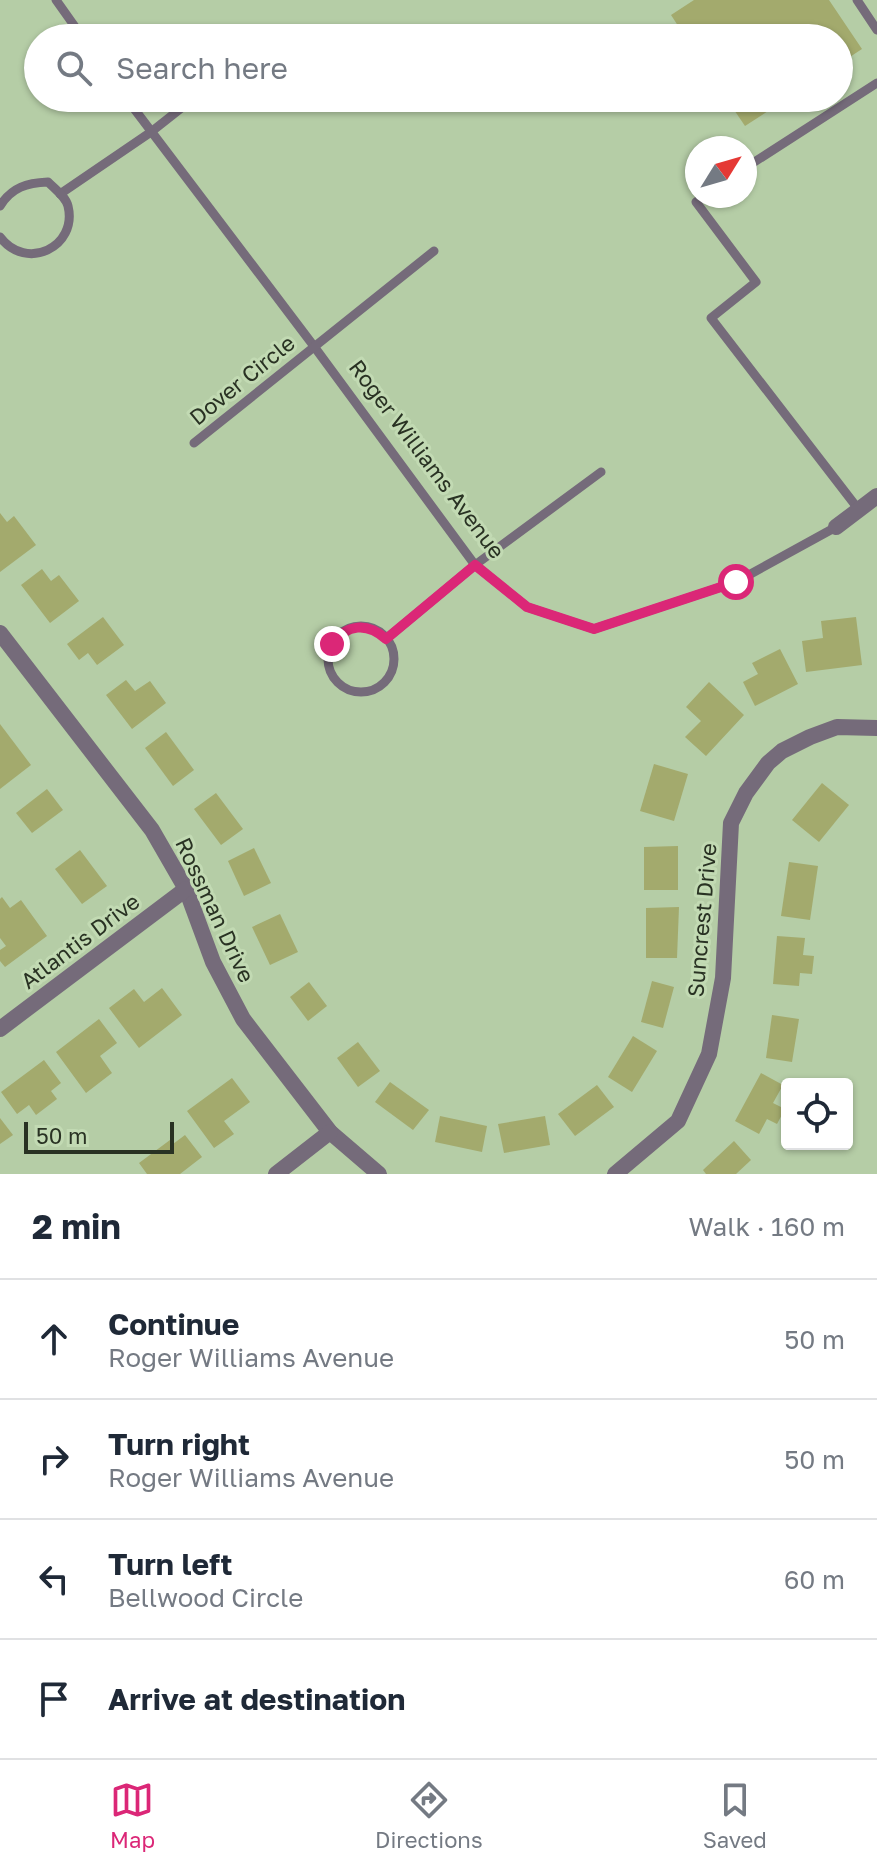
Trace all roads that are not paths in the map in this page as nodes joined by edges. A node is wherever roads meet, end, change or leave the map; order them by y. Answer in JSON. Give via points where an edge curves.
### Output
{"nodes":[{"id":1,"x":56,"y":0,"type":"edge"},
{"id":2,"x":857,"y":0,"type":"edge"},
{"id":3,"x":73,"y":24,"type":"edge"},
{"id":4,"x":877,"y":30,"type":"edge"},
{"id":5,"x":877,"y":83,"type":"edge"},
{"id":6,"x":853,"y":98,"type":"edge"},
{"id":7,"x":136,"y":112,"type":"edge"},
{"id":8,"x":176,"y":112,"type":"edge"},
{"id":9,"x":830,"y":112,"type":"edge"},
{"id":10,"x":151,"y":132,"type":"junction"},
{"id":11,"x":757,"y":160,"type":"edge"},
{"id":12,"x":60,"y":194,"type":"junction"},
{"id":13,"x":0,"y":206,"type":"edge"},
{"id":14,"x":700,"y":208,"type":"edge"},
{"id":15,"x":0,"y":237,"type":"edge"},
{"id":16,"x":434,"y":251,"type":"dead end"},
{"id":17,"x":313,"y":345,"type":"junction"},
{"id":18,"x":194,"y":443,"type":"dead end"},
{"id":19,"x":601,"y":472,"type":"dead end"},
{"id":20,"x":877,"y":496,"type":"edge"},
{"id":21,"x":859,"y":510,"type":"junction"},
{"id":22,"x":836,"y":527,"type":"joint"},
{"id":23,"x":475,"y":565,"type":"junction"},
{"id":24,"x":0,"y":633,"type":"edge"},
{"id":25,"x":386,"y":639,"type":"junction"},
{"id":26,"x":877,"y":728,"type":"edge"},
{"id":27,"x":186,"y":889,"type":"junction"},
{"id":28,"x":1,"y":1026,"type":"edge"},
{"id":29,"x":330,"y":1132,"type":"junction"},
{"id":30,"x":276,"y":1174,"type":"edge"},
{"id":31,"x":379,"y":1174,"type":"edge"},
{"id":32,"x":615,"y":1174,"type":"edge"}],
"edges":[{"from":1,"to":3,"type":"lane"},
{"from":2,"to":4,"type":"lane"},
{"from":5,"to":6,"type":"lane"},
{"from":7,"to":10,"type":"lane","name":"Roger Williams Avenue"},
{"from":8,"to":10,"type":"lane"},
{"from":9,"to":11,"type":"lane"},
{"from":10,"to":12,"type":"lane"},
{"from":10,"to":17,"type":"lane","name":"Roger Williams Avenue"},
{"from":12,"to":13,"type":"lane","via":[[48,182],[28,183],[9,193]]},
{"from":12,"to":15,"type":"lane","via":[[68,207],[67,228],[59,243],[33,255],[19,253]]},
{"from":14,"to":21,"type":"lane","via":[[756,282],[711,318]]},
{"from":16,"to":17,"type":"lane","name":"Dover Circle"},
{"from":17,"to":18,"type":"lane","name":"Dover Circle"},
{"from":17,"to":23,"type":"lane","name":"Roger Williams Avenue"},
{"from":19,"to":23,"type":"lane"},
{"from":20,"to":21,"type":"street","name":"Roger Williams Avenue"},
{"from":21,"to":22,"type":"street","name":"Roger Williams Avenue"},
{"from":22,"to":23,"type":"lane","name":"Roger Williams Avenue","via":[[736,582],[594,629],[527,607]]},
{"from":23,"to":25,"type":"lane"},
{"from":24,"to":27,"type":"street","name":"Rossman Drive","via":[[152,830]]},
{"from":25,"to":25,"type":"lane","via":[[394,659],[387,679],[369,691],[339,684],[329,665],[338,636],[347,629],[368,627]]},
{"from":26,"to":32,"type":"street","name":"Suncrest Drive","via":[[837,727],[810,737],[768,763],[746,793],[731,823],[723,978],[709,1054],[678,1121]]},
{"from":27,"to":28,"type":"street","name":"Atlantis Drive"},
{"from":27,"to":29,"type":"street","name":"Rossman Drive","via":[[213,962],[243,1019]]},
{"from":29,"to":30,"type":"street"},
{"from":29,"to":31,"type":"street"}]}
